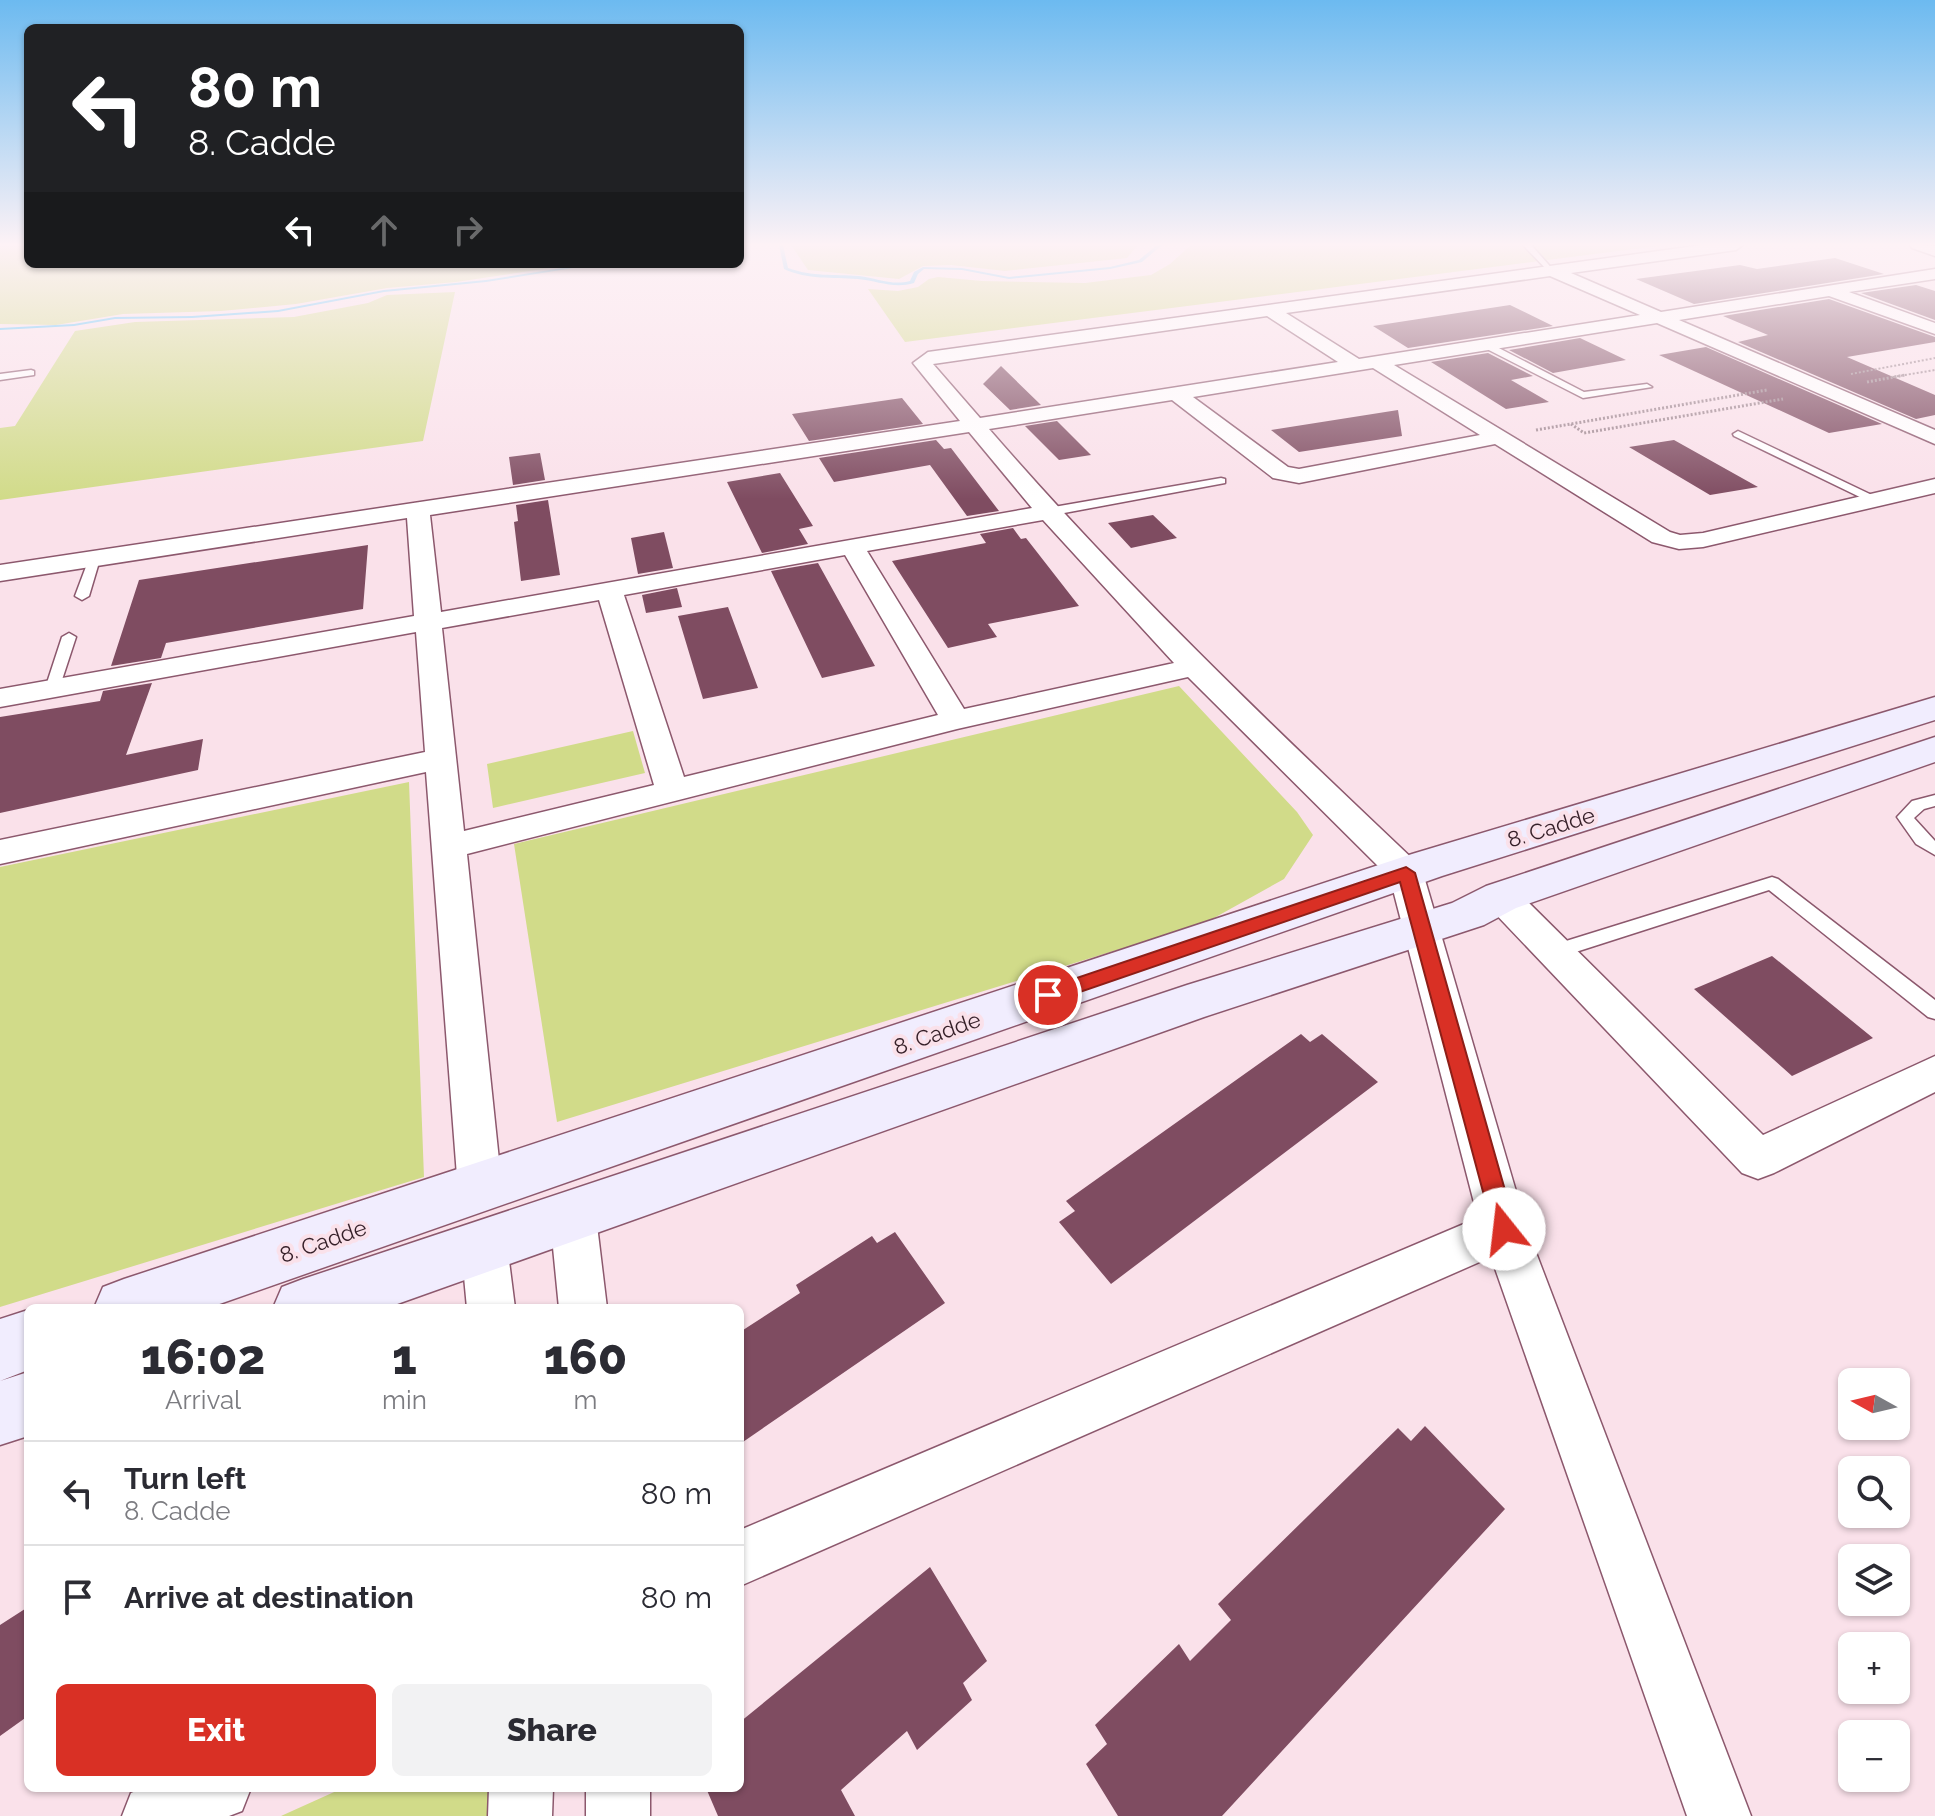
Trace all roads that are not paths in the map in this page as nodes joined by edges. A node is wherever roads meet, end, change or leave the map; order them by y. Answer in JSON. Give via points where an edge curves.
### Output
{"nodes":[{"id":1,"x":1134,"y":330,"type":"edge"},
{"id":2,"x":1304,"y":330,"type":"edge"},
{"id":3,"x":1579,"y":330,"type":"edge"},
{"id":4,"x":1686,"y":330,"type":"edge"},
{"id":5,"x":1486,"y":345,"type":"junction"},
{"id":6,"x":1365,"y":364,"type":"junction"},
{"id":7,"x":31,"y":373,"type":"dead end"},
{"id":8,"x":0,"y":377,"type":"edge"},
{"id":9,"x":1647,"y":387,"type":"dead end"},
{"id":10,"x":1175,"y":393,"type":"junction"},
{"id":11,"x":976,"y":425,"type":"junction"},
{"id":12,"x":1738,"y":434,"type":"dead end"},
{"id":13,"x":1500,"y":437,"type":"junction"},
{"id":14,"x":1935,"y":438,"type":"edge"},
{"id":15,"x":1221,"y":481,"type":"dead end"},
{"id":16,"x":1935,"y":486,"type":"edge"},
{"id":17,"x":1872,"y":499,"type":"junction"},
{"id":18,"x":418,"y":510,"type":"junction"},
{"id":19,"x":1048,"y":512,"type":"junction"},
{"id":20,"x":851,"y":545,"type":"junction"},
{"id":21,"x":94,"y":559,"type":"junction"},
{"id":22,"x":0,"y":573,"type":"edge"},
{"id":23,"x":609,"y":590,"type":"junction"},
{"id":24,"x":82,"y":596,"type":"dead end"},
{"id":25,"x":431,"y":622,"type":"junction"},
{"id":26,"x":69,"y":637,"type":"dead end"},
{"id":27,"x":1194,"y":667,"type":"junction"},
{"id":28,"x":52,"y":689,"type":"junction"},
{"id":29,"x":0,"y":698,"type":"edge"},
{"id":30,"x":1935,"y":708,"type":"edge"},
{"id":31,"x":956,"y":720,"type":"junction"},
{"id":32,"x":1935,"y":749,"type":"edge"},
{"id":33,"x":439,"y":759,"type":"junction"},
{"id":34,"x":672,"y":791,"type":"junction"},
{"id":35,"x":1935,"y":800,"type":"edge"},
{"id":36,"x":451,"y":846,"type":"junction"},
{"id":37,"x":1935,"y":849,"type":"edge"},
{"id":38,"x":0,"y":852,"type":"edge"},
{"id":39,"x":1406,"y":873,"type":"junction"},
{"id":40,"x":1501,"y":897,"type":"junction"},
{"id":41,"x":1420,"y":929,"type":"junction"},
{"id":42,"x":1557,"y":951,"type":"junction"},
{"id":43,"x":1935,"y":1011,"type":"edge"},
{"id":44,"x":1935,"y":1073,"type":"edge"},
{"id":45,"x":480,"y":1189,"type":"junction"},
{"id":46,"x":573,"y":1217,"type":"junction"},
{"id":47,"x":1504,"y":1229,"type":"junction"},
{"id":48,"x":484,"y":1245,"type":"junction"},
{"id":49,"x":136,"y":1304,"type":"edge"},
{"id":50,"x":314,"y":1304,"type":"edge"},
{"id":51,"x":491,"y":1304,"type":"edge"},
{"id":52,"x":583,"y":1304,"type":"edge"},
{"id":53,"x":24,"y":1341,"type":"edge"},
{"id":54,"x":0,"y":1350,"type":"edge"},
{"id":55,"x":24,"y":1405,"type":"edge"},
{"id":56,"x":0,"y":1413,"type":"edge"},
{"id":57,"x":744,"y":1556,"type":"edge"},
{"id":58,"x":210,"y":1792,"type":"edge"},
{"id":59,"x":521,"y":1792,"type":"edge"},
{"id":60,"x":618,"y":1792,"type":"edge"},
{"id":61,"x":154,"y":1816,"type":"edge"},
{"id":62,"x":520,"y":1816,"type":"edge"},
{"id":63,"x":618,"y":1816,"type":"edge"},
{"id":64,"x":1719,"y":1816,"type":"edge"}],
"edges":[{"from":1,"to":11,"type":"street","via":[[928,358],[922,363]]},
{"from":2,"to":6,"type":"street"},
{"from":3,"to":5,"type":"street"},
{"from":4,"to":14,"type":"street"},
{"from":5,"to":6,"type":"street"},
{"from":5,"to":9,"type":"lane","via":[[1583,395]]},
{"from":6,"to":10,"type":"street"},
{"from":6,"to":13,"type":"street"},
{"from":7,"to":8,"type":"lane"},
{"from":10,"to":11,"type":"street"},
{"from":10,"to":13,"type":"street","via":[[1281,473],[1299,476]]},
{"from":11,"to":18,"type":"street"},
{"from":11,"to":19,"type":"street"},
{"from":12,"to":17,"type":"lane"},
{"from":13,"to":17,"type":"street","via":[[1661,537],[1679,542]]},
{"from":15,"to":19,"type":"lane"},
{"from":16,"to":17,"type":"street"},
{"from":18,"to":21,"type":"street"},
{"from":18,"to":25,"type":"street"},
{"from":19,"to":20,"type":"street"},
{"from":19,"to":27,"type":"street"},
{"from":20,"to":23,"type":"street"},
{"from":20,"to":31,"type":"street"},
{"from":21,"to":22,"type":"street"},
{"from":21,"to":24,"type":"lane"},
{"from":23,"to":25,"type":"street"},
{"from":23,"to":34,"type":"street"},
{"from":25,"to":28,"type":"street"},
{"from":25,"to":33,"type":"street"},
{"from":26,"to":28,"type":"lane"},
{"from":27,"to":31,"type":"street"},
{"from":27,"to":39,"type":"street"},
{"from":28,"to":29,"type":"street"},
{"from":30,"to":39,"type":"street","name":"8. Cadde"},
{"from":31,"to":34,"type":"street"},
{"from":32,"to":40,"type":"street"},
{"from":33,"to":36,"type":"street"},
{"from":33,"to":38,"type":"street"},
{"from":34,"to":36,"type":"street"},
{"from":35,"to":37,"type":"lane","via":[[1918,805],[1905,817]]},
{"from":36,"to":45,"type":"street"},
{"from":39,"to":41,"type":"street"},
{"from":39,"to":45,"type":"street","name":"8. Cadde"},
{"from":40,"to":41,"type":"street"},
{"from":40,"to":42,"type":"street"},
{"from":41,"to":46,"type":"street","via":[[1187,1004]]},
{"from":41,"to":47,"type":"street"},
{"from":42,"to":43,"type":"lane","via":[[1772,883]]},
{"from":42,"to":44,"type":"street","via":[[1758,1159]]},
{"from":45,"to":49,"type":"street","name":"8. Cadde"},
{"from":46,"to":48,"type":"street"},
{"from":46,"to":52,"type":"street"},
{"from":47,"to":57,"type":"street"},
{"from":47,"to":64,"type":"street"},
{"from":48,"to":50,"type":"street"},
{"from":48,"to":51,"type":"street"},
{"from":53,"to":54,"type":"street"},
{"from":55,"to":56,"type":"street"},
{"from":58,"to":61,"type":"street"},
{"from":59,"to":62,"type":"street"},
{"from":60,"to":63,"type":"street"}]}
